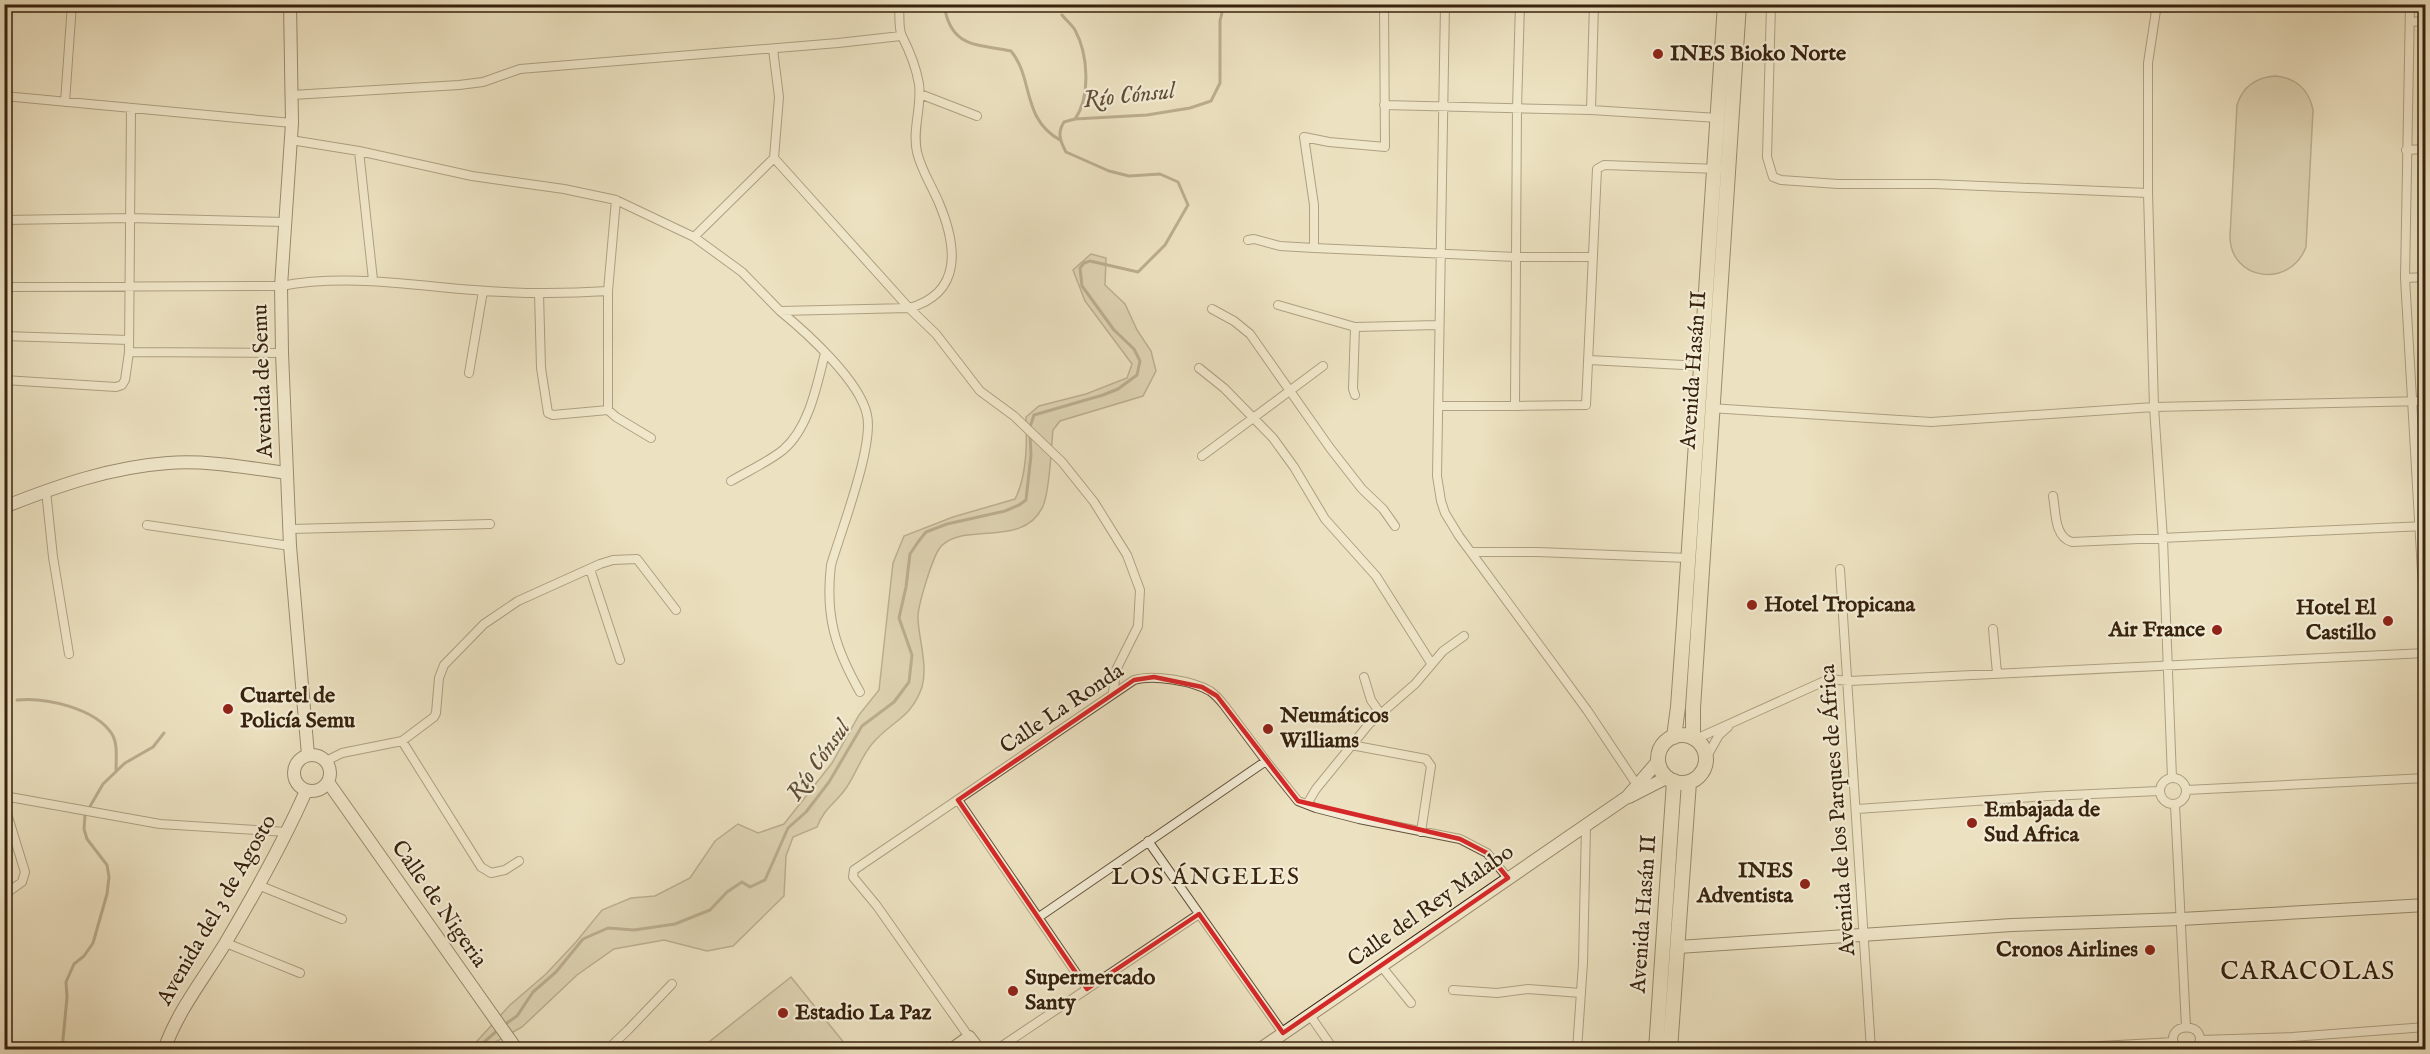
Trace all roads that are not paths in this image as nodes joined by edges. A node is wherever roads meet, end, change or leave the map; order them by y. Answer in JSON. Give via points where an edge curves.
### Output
{"nodes":[{"id":1,"x":72,"y":4,"type":"edge"},
{"id":2,"x":290,"y":4,"type":"edge"},
{"id":3,"x":899,"y":4,"type":"edge"},
{"id":4,"x":1384,"y":4,"type":"edge"},
{"id":5,"x":1445,"y":4,"type":"edge"},
{"id":6,"x":1520,"y":4,"type":"edge"},
{"id":7,"x":1594,"y":4,"type":"edge"},
{"id":8,"x":1725,"y":4,"type":"edge"},
{"id":9,"x":1739,"y":4,"type":"edge"},
{"id":10,"x":1771,"y":4,"type":"edge"},
{"id":11,"x":2260,"y":4,"type":"edge"},
{"id":12,"x":2410,"y":4,"type":"edge"},
{"id":13,"x":2157,"y":6,"type":"edge"},
{"id":14,"x":2426,"y":21,"type":"edge"},
{"id":15,"x":2410,"y":22,"type":"junction"},
{"id":16,"x":901,"y":36,"type":"junction"},
{"id":17,"x":773,"y":49,"type":"junction"},
{"id":18,"x":920,"y":94,"type":"junction"},
{"id":19,"x":292,"y":95,"type":"junction"},
{"id":20,"x":4,"y":96,"type":"edge"},
{"id":21,"x":64,"y":102,"type":"junction"},
{"id":22,"x":1384,"y":105,"type":"junction"},
{"id":23,"x":1444,"y":105,"type":"junction"},
{"id":24,"x":1517,"y":108,"type":"junction"},
{"id":25,"x":131,"y":109,"type":"junction"},
{"id":26,"x":1591,"y":110,"type":"junction"},
{"id":27,"x":977,"y":116,"type":"dead end"},
{"id":28,"x":1718,"y":118,"type":"junction"},
{"id":29,"x":292,"y":123,"type":"junction"},
{"id":30,"x":291,"y":140,"type":"junction"},
{"id":31,"x":2426,"y":149,"type":"edge"},
{"id":32,"x":2406,"y":150,"type":"junction"},
{"id":33,"x":359,"y":151,"type":"junction"},
{"id":34,"x":774,"y":158,"type":"junction"},
{"id":35,"x":1713,"y":169,"type":"junction"},
{"id":36,"x":1728,"y":169,"type":"junction"},
{"id":37,"x":2148,"y":193,"type":"junction"},
{"id":38,"x":616,"y":200,"type":"junction"},
{"id":39,"x":129,"y":218,"type":"junction"},
{"id":40,"x":4,"y":220,"type":"edge"},
{"id":41,"x":286,"y":222,"type":"junction"},
{"id":42,"x":693,"y":237,"type":"junction"},
{"id":43,"x":1248,"y":240,"type":"dead end"},
{"id":44,"x":1314,"y":248,"type":"junction"},
{"id":45,"x":1441,"y":254,"type":"junction"},
{"id":46,"x":1516,"y":257,"type":"junction"},
{"id":47,"x":1593,"y":257,"type":"junction"},
{"id":48,"x":2426,"y":277,"type":"edge"},
{"id":49,"x":2405,"y":278,"type":"junction"},
{"id":50,"x":373,"y":280,"type":"junction"},
{"id":51,"x":128,"y":286,"type":"junction"},
{"id":52,"x":281,"y":286,"type":"junction"},
{"id":53,"x":4,"y":287,"type":"edge"},
{"id":54,"x":483,"y":291,"type":"junction"},
{"id":55,"x":608,"y":291,"type":"junction"},
{"id":56,"x":539,"y":293,"type":"junction"},
{"id":57,"x":1278,"y":305,"type":"dead end"},
{"id":58,"x":909,"y":308,"type":"junction"},
{"id":59,"x":1212,"y":309,"type":"dead end"},
{"id":60,"x":780,"y":311,"type":"junction"},
{"id":61,"x":1438,"y":325,"type":"junction"},
{"id":62,"x":1355,"y":327,"type":"junction"},
{"id":63,"x":4,"y":336,"type":"edge"},
{"id":64,"x":129,"y":340,"type":"junction"},
{"id":65,"x":129,"y":352,"type":"junction"},
{"id":66,"x":282,"y":353,"type":"junction"},
{"id":67,"x":825,"y":353,"type":"junction"},
{"id":68,"x":1589,"y":360,"type":"junction"},
{"id":69,"x":1323,"y":366,"type":"dead end"},
{"id":70,"x":1702,"y":366,"type":"junction"},
{"id":71,"x":1199,"y":368,"type":"dead end"},
{"id":72,"x":469,"y":373,"type":"dead end"},
{"id":73,"x":4,"y":381,"type":"edge"},
{"id":74,"x":1290,"y":390,"type":"junction"},
{"id":75,"x":1355,"y":395,"type":"dead end"},
{"id":76,"x":2413,"y":401,"type":"junction"},
{"id":77,"x":2426,"y":401,"type":"edge"},
{"id":78,"x":1438,"y":406,"type":"junction"},
{"id":79,"x":1515,"y":406,"type":"junction"},
{"id":80,"x":2154,"y":407,"type":"junction"},
{"id":81,"x":1706,"y":408,"type":"junction"},
{"id":82,"x":608,"y":410,"type":"junction"},
{"id":83,"x":1254,"y":417,"type":"junction"},
{"id":84,"x":651,"y":438,"type":"dead end"},
{"id":85,"x":1202,"y":456,"type":"dead end"},
{"id":86,"x":287,"y":473,"type":"junction"},
{"id":87,"x":731,"y":481,"type":"dead end"},
{"id":88,"x":46,"y":490,"type":"junction"},
{"id":89,"x":2053,"y":496,"type":"dead end"},
{"id":90,"x":4,"y":507,"type":"edge"},
{"id":91,"x":490,"y":524,"type":"dead end"},
{"id":92,"x":147,"y":525,"type":"dead end"},
{"id":93,"x":1395,"y":526,"type":"dead end"},
{"id":94,"x":2423,"y":527,"type":"edge"},
{"id":95,"x":290,"y":529,"type":"junction"},
{"id":96,"x":2163,"y":539,"type":"junction"},
{"id":97,"x":290,"y":546,"type":"junction"},
{"id":98,"x":1474,"y":552,"type":"junction"},
{"id":99,"x":1688,"y":558,"type":"junction"},
{"id":100,"x":1840,"y":568,"type":"dead end"},
{"id":101,"x":590,"y":569,"type":"junction"},
{"id":102,"x":676,"y":610,"type":"dead end"},
{"id":103,"x":1993,"y":629,"type":"dead end"},
{"id":104,"x":1464,"y":636,"type":"dead end"},
{"id":105,"x":2426,"y":641,"type":"edge"},
{"id":106,"x":2426,"y":653,"type":"edge"},
{"id":107,"x":69,"y":654,"type":"dead end"},
{"id":108,"x":620,"y":660,"type":"dead end"},
{"id":109,"x":1431,"y":663,"type":"junction"},
{"id":110,"x":2167,"y":665,"type":"junction"},
{"id":111,"x":1117,"y":668,"type":"junction"},
{"id":112,"x":1997,"y":674,"type":"junction"},
{"id":113,"x":1364,"y":677,"type":"dead end"},
{"id":114,"x":1849,"y":681,"type":"junction"},
{"id":115,"x":1129,"y":682,"type":"junction"},
{"id":116,"x":860,"y":692,"type":"dead end"},
{"id":117,"x":1113,"y":692,"type":"junction"},
{"id":118,"x":1380,"y":713,"type":"junction"},
{"id":119,"x":1728,"y":726,"type":"junction"},
{"id":120,"x":1674,"y":737,"type":"junction"},
{"id":121,"x":1694,"y":738,"type":"junction"},
{"id":122,"x":402,"y":741,"type":"junction"},
{"id":123,"x":1351,"y":745,"type":"junction"},
{"id":124,"x":308,"y":755,"type":"junction"},
{"id":125,"x":1706,"y":758,"type":"junction"},
{"id":126,"x":1659,"y":760,"type":"junction"},
{"id":127,"x":326,"y":761,"type":"junction"},
{"id":128,"x":1266,"y":761,"type":"junction"},
{"id":129,"x":2172,"y":778,"type":"junction"},
{"id":130,"x":2426,"y":778,"type":"edge"},
{"id":131,"x":1671,"y":779,"type":"junction"},
{"id":132,"x":328,"y":782,"type":"junction"},
{"id":133,"x":1689,"y":782,"type":"junction"},
{"id":134,"x":1637,"y":785,"type":"junction"},
{"id":135,"x":2186,"y":790,"type":"junction"},
{"id":136,"x":306,"y":791,"type":"junction"},
{"id":137,"x":2159,"y":791,"type":"junction"},
{"id":138,"x":4,"y":796,"type":"edge"},
{"id":139,"x":1627,"y":797,"type":"junction"},
{"id":140,"x":958,"y":801,"type":"junction"},
{"id":141,"x":4,"y":804,"type":"edge"},
{"id":142,"x":1307,"y":804,"type":"junction"},
{"id":143,"x":2175,"y":804,"type":"junction"},
{"id":144,"x":1857,"y":809,"type":"junction"},
{"id":145,"x":1586,"y":826,"type":"junction"},
{"id":146,"x":287,"y":832,"type":"junction"},
{"id":147,"x":1421,"y":832,"type":"junction"},
{"id":148,"x":1148,"y":841,"type":"junction"},
{"id":149,"x":519,"y":861,"type":"dead end"},
{"id":150,"x":1508,"y":878,"type":"junction"},
{"id":151,"x":258,"y":885,"type":"junction"},
{"id":152,"x":4,"y":895,"type":"edge"},
{"id":153,"x":2426,"y":905,"type":"edge"},
{"id":154,"x":1199,"y":914,"type":"junction"},
{"id":155,"x":1039,"y":917,"type":"junction"},
{"id":156,"x":2181,"y":918,"type":"junction"},
{"id":157,"x":342,"y":919,"type":"dead end"},
{"id":158,"x":1864,"y":934,"type":"junction"},
{"id":159,"x":226,"y":943,"type":"junction"},
{"id":160,"x":1678,"y":947,"type":"junction"},
{"id":161,"x":1382,"y":967,"type":"junction"},
{"id":162,"x":300,"y":973,"type":"dead end"},
{"id":163,"x":672,"y":984,"type":"dead end"},
{"id":164,"x":1087,"y":989,"type":"junction"},
{"id":165,"x":1453,"y":990,"type":"dead end"},
{"id":166,"x":1581,"y":993,"type":"junction"},
{"id":167,"x":1411,"y":1003,"type":"dead end"},
{"id":168,"x":1309,"y":1014,"type":"junction"},
{"id":169,"x":2186,"y":1027,"type":"junction"},
{"id":170,"x":2426,"y":1027,"type":"edge"},
{"id":171,"x":1284,"y":1033,"type":"junction"},
{"id":172,"x":969,"y":1037,"type":"junction"},
{"id":173,"x":2200,"y":1040,"type":"junction"},
{"id":174,"x":2175,"y":1046,"type":"edge"},
{"id":175,"x":164,"y":1050,"type":"edge"},
{"id":176,"x":516,"y":1050,"type":"edge"},
{"id":177,"x":607,"y":1050,"type":"edge"},
{"id":178,"x":951,"y":1050,"type":"edge"},
{"id":179,"x":979,"y":1050,"type":"edge"},
{"id":180,"x":996,"y":1050,"type":"edge"},
{"id":181,"x":1259,"y":1050,"type":"edge"},
{"id":182,"x":1334,"y":1050,"type":"edge"},
{"id":183,"x":1577,"y":1050,"type":"edge"},
{"id":184,"x":1656,"y":1050,"type":"edge"},
{"id":185,"x":1670,"y":1050,"type":"edge"},
{"id":186,"x":1871,"y":1050,"type":"edge"},
{"id":187,"x":2028,"y":1050,"type":"edge"},
{"id":188,"x":2196,"y":1050,"type":"edge"}],
"edges":[{"from":1,"to":21,"type":"street"},
{"from":2,"to":19,"type":"main road","name":"Avenida de Semu"},
{"from":3,"to":16,"type":"street"},
{"from":4,"to":22,"type":"street"},
{"from":5,"to":23,"type":"street"},
{"from":6,"to":24,"type":"street"},
{"from":7,"to":26,"type":"street"},
{"from":8,"to":28,"type":"main road","name":"Avenida Hasán II"},
{"from":9,"to":36,"type":"main road","name":"Avenida Hasán II"},
{"from":10,"to":37,"type":"street","via":[[1767,156],[1773,177],[1838,184]]},
{"from":11,"to":13,"type":"street"},
{"from":12,"to":15,"type":"street"},
{"from":13,"to":37,"type":"street","via":[[2148,63]]},
{"from":14,"to":15,"type":"street"},
{"from":15,"to":32,"type":"street"},
{"from":16,"to":17,"type":"street"},
{"from":16,"to":18,"type":"street","via":[[910,50]]},
{"from":17,"to":19,"type":"street","via":[[520,69],[483,82],[459,85]]},
{"from":17,"to":34,"type":"street","via":[[779,97]]},
{"from":18,"to":27,"type":"street"},
{"from":18,"to":58,"type":"street","via":[[917,154],[940,206],[952,268],[942,290]]},
{"from":19,"to":29,"type":"main road","name":"Avenida de Semu"},
{"from":20,"to":21,"type":"street"},
{"from":21,"to":25,"type":"street"},
{"from":22,"to":23,"type":"street"},
{"from":22,"to":44,"type":"street","via":[[1385,147],[1304,137],[1314,205]]},
{"from":23,"to":24,"type":"street"},
{"from":23,"to":45,"type":"street"},
{"from":24,"to":26,"type":"street"},
{"from":24,"to":46,"type":"street"},
{"from":25,"to":29,"type":"street"},
{"from":25,"to":39,"type":"street"},
{"from":26,"to":28,"type":"street"},
{"from":28,"to":35,"type":"main road","name":"Avenida Hasán II"},
{"from":29,"to":30,"type":"main road","name":"Avenida de Semu"},
{"from":30,"to":33,"type":"street"},
{"from":30,"to":41,"type":"main road","name":"Avenida de Semu"},
{"from":31,"to":32,"type":"street"},
{"from":32,"to":49,"type":"street"},
{"from":33,"to":38,"type":"street","via":[[472,176]]},
{"from":33,"to":50,"type":"street"},
{"from":34,"to":42,"type":"street"},
{"from":34,"to":58,"type":"street"},
{"from":35,"to":36,"type":"street"},
{"from":35,"to":47,"type":"street","via":[[1604,165],[1597,169]]},
{"from":35,"to":70,"type":"main road","name":"Avenida Hasán II"},
{"from":36,"to":81,"type":"main road","name":"Avenida Hasán II"},
{"from":37,"to":80,"type":"street"},
{"from":38,"to":42,"type":"street"},
{"from":38,"to":55,"type":"street"},
{"from":39,"to":40,"type":"street"},
{"from":39,"to":41,"type":"street"},
{"from":39,"to":51,"type":"street"},
{"from":41,"to":52,"type":"main road","name":"Avenida de Semu"},
{"from":42,"to":60,"type":"street","via":[[742,272]]},
{"from":43,"to":44,"type":"street"},
{"from":44,"to":45,"type":"street"},
{"from":45,"to":46,"type":"street"},
{"from":45,"to":61,"type":"street"},
{"from":46,"to":47,"type":"street"},
{"from":46,"to":79,"type":"street"},
{"from":47,"to":68,"type":"street"},
{"from":48,"to":49,"type":"street"},
{"from":49,"to":76,"type":"street"},
{"from":50,"to":52,"type":"street"},
{"from":50,"to":54,"type":"street"},
{"from":51,"to":52,"type":"street"},
{"from":51,"to":53,"type":"street"},
{"from":51,"to":64,"type":"street"},
{"from":52,"to":66,"type":"main road","name":"Avenida de Semu"},
{"from":54,"to":56,"type":"street"},
{"from":54,"to":72,"type":"street"},
{"from":55,"to":56,"type":"street"},
{"from":55,"to":82,"type":"street"},
{"from":56,"to":82,"type":"street","via":[[541,368],[548,413]]},
{"from":57,"to":62,"type":"street"},
{"from":58,"to":60,"type":"street"},
{"from":58,"to":111,"type":"street","via":[[936,334],[980,391],[1014,416],[1062,462],[1094,502],[1127,555],[1140,590],[1138,626]]},
{"from":59,"to":74,"type":"street","via":[[1250,334]]},
{"from":60,"to":67,"type":"street"},
{"from":61,"to":62,"type":"street"},
{"from":61,"to":78,"type":"street"},
{"from":62,"to":75,"type":"street"},
{"from":63,"to":64,"type":"street"},
{"from":64,"to":65,"type":"street"},
{"from":65,"to":66,"type":"street"},
{"from":65,"to":73,"type":"street","via":[[125,380],[116,387]]},
{"from":66,"to":86,"type":"main road","name":"Avenida de Semu"},
{"from":67,"to":87,"type":"street","via":[[795,438],[782,451]]},
{"from":67,"to":116,"type":"street","via":[[857,391],[868,417],[863,458],[830,579],[834,637]]},
{"from":68,"to":70,"type":"street"},
{"from":68,"to":79,"type":"street","via":[[1586,405]]},
{"from":69,"to":74,"type":"street"},
{"from":70,"to":81,"type":"main road","name":"Avenida Hasán II"},
{"from":71,"to":83,"type":"street"},
{"from":74,"to":83,"type":"street"},
{"from":74,"to":93,"type":"street","via":[[1362,489]]},
{"from":76,"to":77,"type":"street"},
{"from":76,"to":80,"type":"street"},
{"from":76,"to":94,"type":"street"},
{"from":78,"to":79,"type":"street"},
{"from":78,"to":98,"type":"street","via":[[1437,476],[1441,501]]},
{"from":80,"to":81,"type":"street","via":[[1931,422]]},
{"from":80,"to":96,"type":"street"},
{"from":81,"to":99,"type":"main road","name":"Avenida Hasán II"},
{"from":81,"to":121,"type":"main road","name":"Avenida Hasán II"},
{"from":82,"to":84,"type":"street"},
{"from":83,"to":85,"type":"street"},
{"from":83,"to":109,"type":"street","via":[[1294,466],[1325,519],[1376,576]]},
{"from":86,"to":88,"type":"main road","via":[[169,463],[102,474]]},
{"from":86,"to":95,"type":"main road","name":"Avenida de Semu"},
{"from":88,"to":90,"type":"main road"},
{"from":88,"to":107,"type":"street"},
{"from":89,"to":96,"type":"street","via":[[2064,540]]},
{"from":91,"to":95,"type":"street"},
{"from":92,"to":97,"type":"street"},
{"from":94,"to":96,"type":"street"},
{"from":94,"to":105,"type":"street"},
{"from":95,"to":97,"type":"main road","name":"Avenida de Semu"},
{"from":96,"to":110,"type":"street"},
{"from":97,"to":124,"type":"main road","name":"Avenida de Semu"},
{"from":98,"to":99,"type":"street"},
{"from":98,"to":134,"type":"street"},
{"from":99,"to":120,"type":"main road","name":"Avenida Hasán II"},
{"from":100,"to":114,"type":"street","name":"Avenida de los Parques de África"},
{"from":101,"to":102,"type":"street","via":[[613,560],[637,559]]},
{"from":101,"to":108,"type":"street"},
{"from":101,"to":122,"type":"street","via":[[518,601],[484,624],[444,665],[434,717]]},
{"from":103,"to":112,"type":"street"},
{"from":104,"to":109,"type":"street"},
{"from":106,"to":110,"type":"street"},
{"from":109,"to":118,"type":"street","via":[[1415,684]]},
{"from":110,"to":112,"type":"street"},
{"from":110,"to":129,"type":"street"},
{"from":111,"to":115,"type":"street"},
{"from":111,"to":117,"type":"street"},
{"from":112,"to":114,"type":"street"},
{"from":113,"to":118,"type":"street"},
{"from":114,"to":119,"type":"street","via":[[1821,681]]},
{"from":114,"to":144,"type":"street","name":"Avenida de los Parques de África"},
{"from":115,"to":117,"type":"street","name":"Calle La Ronda"},
{"from":115,"to":128,"type":"street","name":"Calle La Ronda","via":[[1154,677],[1208,690]]},
{"from":117,"to":140,"type":"street","name":"Calle La Ronda"},
{"from":118,"to":123,"type":"street"},
{"from":119,"to":121,"type":"street"},
{"from":119,"to":125,"type":"street"},
{"from":120,"to":121,"type":"main road"},
{"from":120,"to":126,"type":"main road","via":[[1663,746]]},
{"from":121,"to":125,"type":"main road","via":[[1703,747]]},
{"from":122,"to":127,"type":"street","via":[[351,751]]},
{"from":122,"to":149,"type":"street","via":[[481,867],[491,873]]},
{"from":123,"to":142,"type":"street"},
{"from":123,"to":147,"type":"street","via":[[1430,762]]},
{"from":124,"to":127,"type":"main road"},
{"from":124,"to":136,"type":"main road","via":[[298,761],[293,772],[296,784]]},
{"from":125,"to":133,"type":"main road","via":[[1700,775]]},
{"from":126,"to":131,"type":"main road","via":[[1663,773]]},
{"from":126,"to":134,"type":"main road","name":"Calle del Rey Malabo"},
{"from":127,"to":132,"type":"main road","via":[[330,771]]},
{"from":128,"to":142,"type":"street","name":"Calle La Ronda","via":[[1293,796]]},
{"from":128,"to":148,"type":"street"},
{"from":129,"to":135,"type":"street","via":[[2181,780]]},
{"from":129,"to":137,"type":"street","via":[[2164,781]]},
{"from":130,"to":135,"type":"street"},
{"from":131,"to":133,"type":"main road"},
{"from":131,"to":139,"type":"main road","name":"Calle del Rey Malabo"},
{"from":131,"to":184,"type":"main road","name":"Avenida Hasán II"},
{"from":132,"to":136,"type":"main road","via":[[319,790]]},
{"from":132,"to":176,"type":"main road","name":"Calle de Nigeria"},
{"from":133,"to":160,"type":"main road","name":"Avenida Hasán II"},
{"from":134,"to":139,"type":"main road","name":"Calle del Rey Malabo"},
{"from":135,"to":143,"type":"street","via":[[2182,801]]},
{"from":136,"to":146,"type":"main road","name":"Avenida del 3 de Agosto"},
{"from":137,"to":143,"type":"street","via":[[2165,802]]},
{"from":137,"to":144,"type":"street"},
{"from":138,"to":146,"type":"street","via":[[160,824]]},
{"from":139,"to":145,"type":"main road","name":"Calle del Rey Malabo"},
{"from":140,"to":155,"type":"street"},
{"from":140,"to":172,"type":"street","name":"Calle La Ronda","via":[[854,870],[853,877]]},
{"from":141,"to":152,"type":"street","via":[[24,872],[22,882]]},
{"from":142,"to":147,"type":"street"},
{"from":143,"to":156,"type":"street"},
{"from":144,"to":158,"type":"street","name":"Avenida de los Parques de África"},
{"from":145,"to":150,"type":"main road","name":"Calle del Rey Malabo"},
{"from":145,"to":166,"type":"street"},
{"from":146,"to":151,"type":"main road","name":"Avenida del 3 de Agosto"},
{"from":147,"to":150,"type":"street","via":[[1460,839],[1478,848]]},
{"from":148,"to":154,"type":"street"},
{"from":148,"to":155,"type":"street"},
{"from":150,"to":161,"type":"main road","name":"Calle del Rey Malabo"},
{"from":151,"to":157,"type":"street"},
{"from":151,"to":159,"type":"main road","name":"Avenida del 3 de Agosto"},
{"from":153,"to":156,"type":"main road"},
{"from":154,"to":164,"type":"street"},
{"from":154,"to":171,"type":"street"},
{"from":155,"to":164,"type":"street"},
{"from":156,"to":158,"type":"main road"},
{"from":156,"to":169,"type":"street"},
{"from":158,"to":160,"type":"main road"},
{"from":158,"to":186,"type":"street","name":"Avenida de los Parques de África"},
{"from":159,"to":162,"type":"street"},
{"from":159,"to":175,"type":"main road","name":"Avenida del 3 de Agosto","via":[[185,1007]]},
{"from":160,"to":185,"type":"main road","name":"Avenida Hasán II"},
{"from":161,"to":167,"type":"street"},
{"from":161,"to":168,"type":"main road","name":"Calle del Rey Malabo"},
{"from":163,"to":177,"type":"street"},
{"from":164,"to":180,"type":"street"},
{"from":165,"to":166,"type":"street","via":[[1497,993],[1528,988]]},
{"from":166,"to":183,"type":"street"},
{"from":168,"to":171,"type":"main road","name":"Calle del Rey Malabo"},
{"from":168,"to":182,"type":"street"},
{"from":169,"to":173,"type":"street","via":[[2195,1029]]},
{"from":169,"to":174,"type":"street","via":[[2175,1033]]},
{"from":170,"to":173,"type":"street"},
{"from":171,"to":181,"type":"main road","name":"Calle del Rey Malabo"},
{"from":172,"to":178,"type":"main road"},
{"from":172,"to":179,"type":"main road"},
{"from":173,"to":188,"type":"street"},
{"from":174,"to":187,"type":"street"}]}
